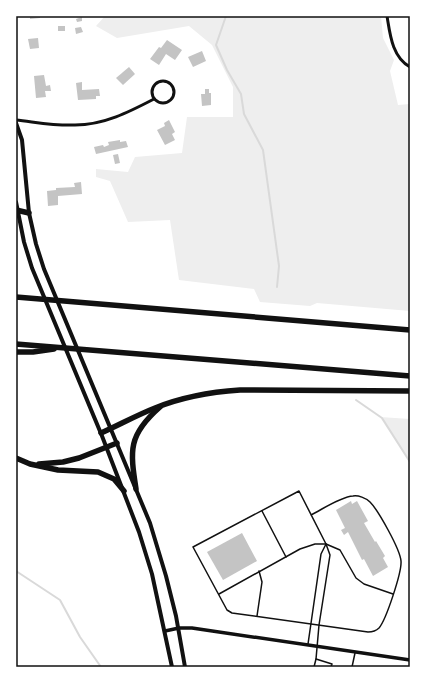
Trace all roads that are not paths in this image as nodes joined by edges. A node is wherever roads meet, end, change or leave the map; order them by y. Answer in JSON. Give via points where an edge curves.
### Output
{"nodes":[{"id":1,"x":387,"y":16,"type":"edge"},
{"id":2,"x":410,"y":67,"type":"edge"},
{"id":3,"x":154,"y":99,"type":"junction"},
{"id":4,"x":16,"y":122,"type":"edge"},
{"id":5,"x":16,"y":202,"type":"edge"},
{"id":6,"x":17,"y":210,"type":"edge"},
{"id":7,"x":29,"y":213,"type":"junction"},
{"id":8,"x":16,"y":297,"type":"edge"},
{"id":9,"x":410,"y":330,"type":"edge"},
{"id":10,"x":16,"y":344,"type":"edge"},
{"id":11,"x":65,"y":348,"type":"junction"},
{"id":12,"x":16,"y":352,"type":"edge"},
{"id":13,"x":410,"y":376,"type":"edge"},
{"id":14,"x":410,"y":391,"type":"edge"},
{"id":15,"x":163,"y":405,"type":"junction"},
{"id":16,"x":111,"y":429,"type":"junction"},
{"id":17,"x":101,"y":433,"type":"junction"},
{"id":18,"x":117,"y":443,"type":"junction"},
{"id":19,"x":107,"y":447,"type":"junction"},
{"id":20,"x":16,"y":458,"type":"edge"},
{"id":21,"x":30,"y":464,"type":"junction"},
{"id":22,"x":136,"y":489,"type":"junction"},
{"id":23,"x":124,"y":490,"type":"junction"},
{"id":24,"x":262,"y":511,"type":"junction"},
{"id":25,"x":311,"y":515,"type":"junction"},
{"id":26,"x":326,"y":544,"type":"junction"},
{"id":27,"x":286,"y":557,"type":"junction"},
{"id":28,"x":259,"y":572,"type":"junction"},
{"id":29,"x":218,"y":594,"type":"junction"},
{"id":30,"x":393,"y":594,"type":"junction"},
{"id":31,"x":257,"y":616,"type":"junction"},
{"id":32,"x":310,"y":624,"type":"junction"},
{"id":33,"x":319,"y":624,"type":"junction"},
{"id":34,"x":179,"y":628,"type":"junction"},
{"id":35,"x":165,"y":631,"type":"junction"},
{"id":36,"x":308,"y":644,"type":"junction"},
{"id":37,"x":316,"y":646,"type":"junction"},
{"id":38,"x":355,"y":651,"type":"junction"},
{"id":39,"x":316,"y":659,"type":"junction"},
{"id":40,"x":410,"y":660,"type":"edge"},
{"id":41,"x":172,"y":667,"type":"edge"},
{"id":42,"x":185,"y":667,"type":"edge"},
{"id":43,"x":314,"y":667,"type":"edge"},
{"id":44,"x":331,"y":667,"type":"edge"},
{"id":45,"x":352,"y":667,"type":"edge"}],
"edges":[{"from":1,"to":2,"type":"street","via":[[390,38],[397,55]]},
{"from":3,"to":3,"type":"street","via":[[152,90],[156,84],[165,81],[173,86],[174,96],[169,102],[160,103]]},
{"from":3,"to":4,"type":"street","via":[[120,116],[86,124]]},
{"from":4,"to":7,"type":"main road","via":[[22,140]]},
{"from":5,"to":6,"type":"main road"},
{"from":6,"to":7,"type":"highway"},
{"from":6,"to":17,"type":"main road","via":[[32,268]]},
{"from":7,"to":16,"type":"main road","via":[[44,269]]},
{"from":8,"to":9,"type":"highway"},
{"from":10,"to":11,"type":"highway"},
{"from":11,"to":12,"type":"highway"},
{"from":11,"to":13,"type":"highway"},
{"from":14,"to":15,"type":"highway","via":[[240,390],[192,396]]},
{"from":15,"to":16,"type":"highway"},
{"from":15,"to":22,"type":"highway","via":[[148,418],[135,440],[131,461]]},
{"from":16,"to":17,"type":"highway"},
{"from":16,"to":18,"type":"main road"},
{"from":17,"to":19,"type":"main road"},
{"from":18,"to":19,"type":"highway"},
{"from":18,"to":22,"type":"main road"},
{"from":19,"to":21,"type":"highway","via":[[63,462]]},
{"from":19,"to":23,"type":"main road"},
{"from":20,"to":21,"type":"highway"},
{"from":21,"to":23,"type":"highway","via":[[58,470],[98,472],[114,479]]},
{"from":22,"to":34,"type":"main road","via":[[150,523]]},
{"from":23,"to":35,"type":"main road","via":[[151,570]]},
{"from":24,"to":25,"type":"lane","via":[[299,491]]},
{"from":24,"to":27,"type":"lane"},
{"from":24,"to":29,"type":"lane","via":[[193,548]]},
{"from":25,"to":26,"type":"lane"},
{"from":25,"to":30,"type":"lane","via":[[344,498],[358,497],[369,501],[379,514],[401,560],[399,579]]},
{"from":26,"to":27,"type":"lane","via":[[315,544]]},
{"from":26,"to":30,"type":"lane","via":[[340,550],[356,578],[364,584]]},
{"from":26,"to":32,"type":"lane","via":[[321,554]]},
{"from":26,"to":33,"type":"lane","via":[[330,555]]},
{"from":27,"to":28,"type":"lane"},
{"from":28,"to":29,"type":"lane"},
{"from":28,"to":31,"type":"lane","via":[[262,582]]},
{"from":29,"to":31,"type":"lane","via":[[227,610],[232,613]]},
{"from":30,"to":33,"type":"lane","via":[[382,622],[373,632]]},
{"from":31,"to":32,"type":"lane"},
{"from":32,"to":33,"type":"lane"},
{"from":32,"to":36,"type":"lane"},
{"from":33,"to":37,"type":"lane"},
{"from":34,"to":35,"type":"street"},
{"from":34,"to":36,"type":"street"},
{"from":34,"to":42,"type":"main road"},
{"from":35,"to":41,"type":"main road"},
{"from":36,"to":37,"type":"street"},
{"from":37,"to":38,"type":"street"},
{"from":37,"to":39,"type":"lane"},
{"from":38,"to":40,"type":"street"},
{"from":38,"to":45,"type":"lane"},
{"from":39,"to":43,"type":"lane"},
{"from":39,"to":44,"type":"lane","via":[[332,664]]}]}
